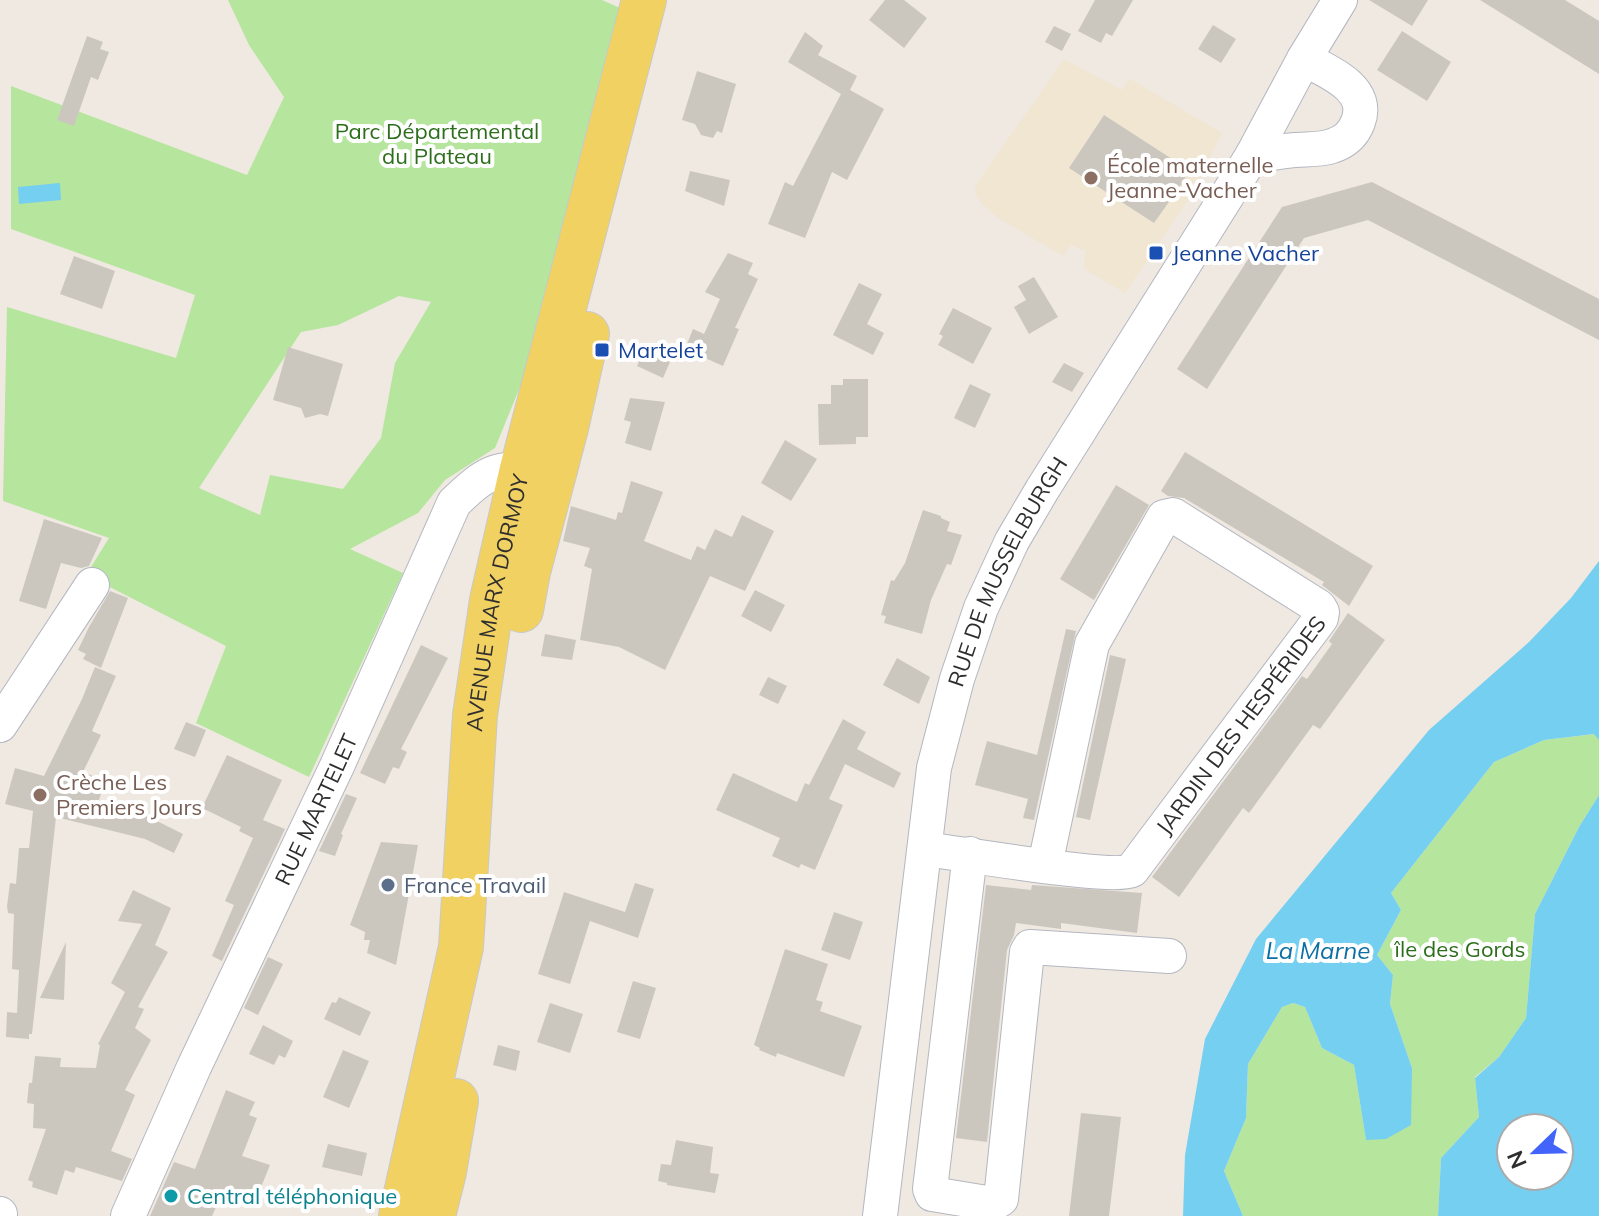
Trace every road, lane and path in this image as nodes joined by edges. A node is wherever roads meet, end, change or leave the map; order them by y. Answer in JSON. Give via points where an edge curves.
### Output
{"nodes":[{"id":1,"x":644,"y":0,"type":"edge"},
{"id":2,"x":667,"y":0,"type":"edge"},
{"id":3,"x":1340,"y":0,"type":"edge"},
{"id":4,"x":1304,"y":59,"type":"junction"},
{"id":5,"x":1252,"y":156,"type":"junction"},
{"id":6,"x":538,"y":470,"type":"junction"},
{"id":7,"x":92,"y":585,"type":"dead end"},
{"id":8,"x":0,"y":725,"type":"edge"},
{"id":9,"x":925,"y":849,"type":"junction"},
{"id":10,"x":970,"y":854,"type":"junction"},
{"id":11,"x":1045,"y":865,"type":"junction"},
{"id":12,"x":1169,"y":956,"type":"dead end"},
{"id":13,"x":886,"y":1169,"type":"junction"},
{"id":14,"x":931,"y":1177,"type":"junction"},
{"id":15,"x":128,"y":1216,"type":"edge"},
{"id":16,"x":401,"y":1216,"type":"edge"},
{"id":17,"x":433,"y":1216,"type":"edge"},
{"id":18,"x":880,"y":1216,"type":"edge"}],
"edges":[{"from":1,"to":6,"type":"main road","name":"AVENUE MARX DORMOY"},
{"from":2,"to":6,"type":"main road","name":"AVENUE MARX DORMOY"},
{"from":3,"to":4,"type":"street","name":"RUE DE MUSSELBURGH"},
{"from":4,"to":5,"type":"street","name":"RUE DE MUSSELBURGH"},
{"from":4,"to":5,"type":"street","via":[[1348,84],[1360,115],[1354,132],[1329,148]]},
{"from":5,"to":9,"type":"street","name":"RUE DE MUSSELBURGH","via":[[1012,541],[957,679],[934,768]]},
{"from":6,"to":15,"type":"street","name":"RUE MARTELET","via":[[506,468],[479,478],[454,503]]},
{"from":6,"to":16,"type":"main road","name":"AVENUE MARX DORMOY","via":[[492,600],[478,687],[461,947]]},
{"from":6,"to":17,"type":"main road","name":"AVENUE MARX DORMOY","via":[[528,572],[504,713],[490,947]]},
{"from":7,"to":8,"type":"street"},
{"from":9,"to":10,"type":"street","name":"JARDIN DES HESPÉRIDES"},
{"from":9,"to":13,"type":"street","name":"RUE DE MUSSELBURGH"},
{"from":10,"to":11,"type":"street","name":"JARDIN DES HESPÉRIDES"},
{"from":10,"to":14,"type":"street"},
{"from":11,"to":11,"type":"street","name":"JARDIN DES HESPÉRIDES","via":[[1120,874],[1132,870],[1321,618],[1319,607],[1173,515],[1164,517],[1092,644]]},
{"from":12,"to":14,"type":"street","via":[[1030,947],[1001,1199],[993,1204],[938,1196],[930,1189]]},
{"from":13,"to":14,"type":"street"},
{"from":13,"to":18,"type":"street","name":"RUE DE MUSSELBURGH"}]}
